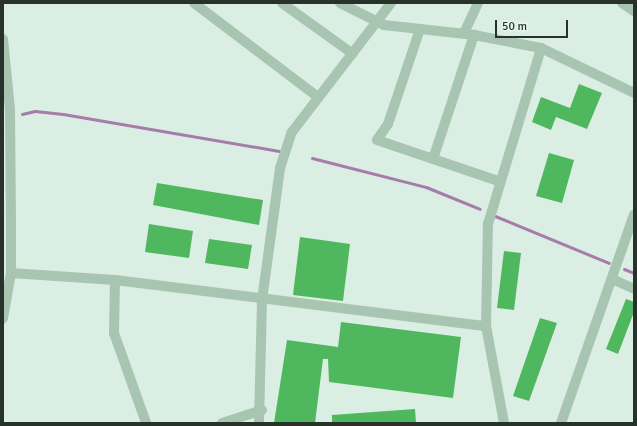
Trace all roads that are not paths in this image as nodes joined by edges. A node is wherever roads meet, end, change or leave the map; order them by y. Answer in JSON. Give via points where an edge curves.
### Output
{"nodes":[{"id":1,"x":194,"y":3,"type":"edge"},
{"id":2,"x":282,"y":3,"type":"edge"},
{"id":3,"x":340,"y":3,"type":"edge"},
{"id":4,"x":391,"y":3,"type":"edge"},
{"id":5,"x":478,"y":3,"type":"edge"},
{"id":6,"x":622,"y":3,"type":"edge"},
{"id":7,"x":634,"y":11,"type":"edge"},
{"id":8,"x":378,"y":22,"type":"junction"},
{"id":9,"x":420,"y":29,"type":"junction"},
{"id":10,"x":469,"y":34,"type":"junction"},
{"id":11,"x":3,"y":39,"type":"edge"},
{"id":12,"x":541,"y":48,"type":"junction"},
{"id":13,"x":353,"y":54,"type":"junction"},
{"id":14,"x":634,"y":93,"type":"edge"},
{"id":15,"x":318,"y":97,"type":"junction"},
{"id":16,"x":7,"y":142,"type":"edge"},
{"id":17,"x":433,"y":159,"type":"junction"},
{"id":18,"x":7,"y":178,"type":"edge"},
{"id":19,"x":498,"y":180,"type":"junction"},
{"id":20,"x":634,"y":214,"type":"edge"},
{"id":21,"x":7,"y":220,"type":"edge"},
{"id":22,"x":11,"y":273,"type":"junction"},
{"id":23,"x":612,"y":279,"type":"junction"},
{"id":24,"x":115,"y":280,"type":"junction"},
{"id":25,"x":634,"y":289,"type":"edge"},
{"id":26,"x":262,"y":300,"type":"junction"},
{"id":27,"x":3,"y":318,"type":"edge"},
{"id":28,"x":486,"y":326,"type":"junction"},
{"id":29,"x":262,"y":410,"type":"junction"},
{"id":30,"x":146,"y":423,"type":"edge"},
{"id":31,"x":222,"y":423,"type":"edge"},
{"id":32,"x":259,"y":423,"type":"edge"},
{"id":33,"x":504,"y":423,"type":"edge"},
{"id":34,"x":561,"y":423,"type":"edge"}],
"edges":[{"from":1,"to":15,"type":"street"},
{"from":2,"to":13,"type":"street"},
{"from":3,"to":8,"type":"street"},
{"from":4,"to":8,"type":"street"},
{"from":5,"to":10,"type":"street"},
{"from":6,"to":7,"type":"street"},
{"from":8,"to":9,"type":"street"},
{"from":8,"to":13,"type":"street"},
{"from":9,"to":10,"type":"street"},
{"from":9,"to":17,"type":"street","via":[[388,124],[377,140]]},
{"from":10,"to":12,"type":"street"},
{"from":10,"to":17,"type":"street"},
{"from":11,"to":16,"type":"street"},
{"from":12,"to":14,"type":"street"},
{"from":12,"to":19,"type":"street"},
{"from":13,"to":15,"type":"street"},
{"from":15,"to":26,"type":"street","via":[[292,132],[280,168]]},
{"from":16,"to":18,"type":"street"},
{"from":17,"to":19,"type":"street"},
{"from":18,"to":21,"type":"street"},
{"from":19,"to":28,"type":"street","via":[[488,224]]},
{"from":20,"to":23,"type":"street"},
{"from":21,"to":22,"type":"street"},
{"from":22,"to":24,"type":"street"},
{"from":22,"to":27,"type":"street"},
{"from":23,"to":25,"type":"street"},
{"from":23,"to":34,"type":"street"},
{"from":24,"to":26,"type":"street"},
{"from":24,"to":30,"type":"street","via":[[114,333]]},
{"from":26,"to":28,"type":"street"},
{"from":26,"to":29,"type":"street"},
{"from":28,"to":33,"type":"street"},
{"from":29,"to":31,"type":"street"},
{"from":29,"to":32,"type":"street"}]}
